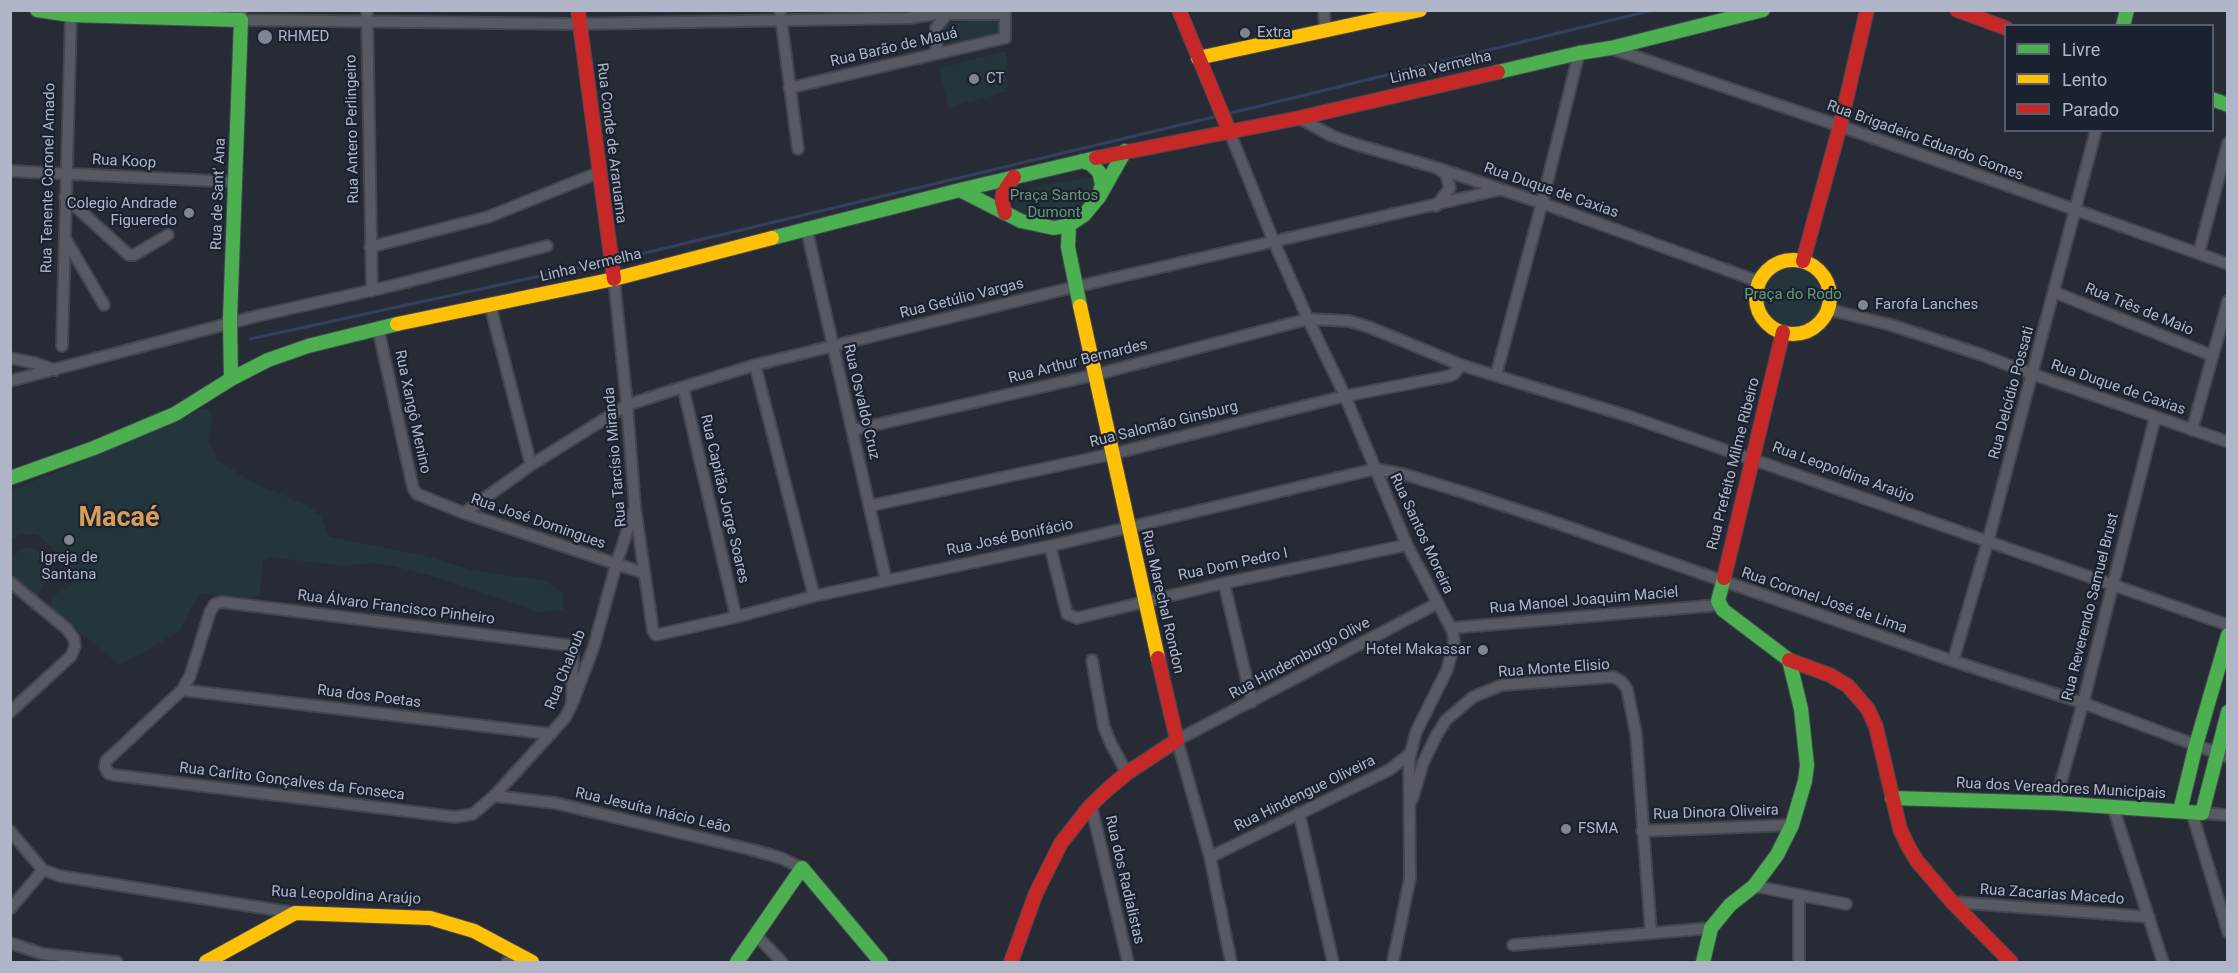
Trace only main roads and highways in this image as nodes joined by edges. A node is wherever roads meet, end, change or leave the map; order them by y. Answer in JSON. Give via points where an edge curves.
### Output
{"nodes":[{"id":1,"x":37,"y":10,"type":"edge"},
{"id":2,"x":1179,"y":10,"type":"edge"},
{"id":3,"x":1420,"y":10,"type":"edge"},
{"id":4,"x":1763,"y":10,"type":"edge"},
{"id":5,"x":1867,"y":10,"type":"edge"},
{"id":6,"x":1957,"y":10,"type":"edge"},
{"id":7,"x":72,"y":13,"type":"edge"},
{"id":8,"x":241,"y":15,"type":"edge"},
{"id":9,"x":578,"y":17,"type":"edge"},
{"id":10,"x":2004,"y":27,"type":"edge"},
{"id":11,"x":1198,"y":58,"type":"junction"},
{"id":12,"x":1226,"y":121,"type":"junction"},
{"id":13,"x":1125,"y":152,"type":"junction"},
{"id":14,"x":1082,"y":161,"type":"junction"},
{"id":15,"x":1014,"y":177,"type":"junction"},
{"id":16,"x":960,"y":190,"type":"junction"},
{"id":17,"x":1099,"y":197,"type":"junction"},
{"id":18,"x":1005,"y":213,"type":"junction"},
{"id":19,"x":1069,"y":225,"type":"junction"},
{"id":20,"x":1054,"y":228,"type":"junction"},
{"id":21,"x":1068,"y":247,"type":"junction"},
{"id":22,"x":1803,"y":261,"type":"junction"},
{"id":23,"x":614,"y":279,"type":"junction"},
{"id":24,"x":1783,"y":332,"type":"junction"},
{"id":25,"x":231,"y":379,"type":"junction"},
{"id":26,"x":10,"y":478,"type":"edge"},
{"id":27,"x":2228,"y":635,"type":"edge"},
{"id":28,"x":1789,"y":660,"type":"junction"},
{"id":29,"x":2228,"y":712,"type":"edge"},
{"id":30,"x":2222,"y":755,"type":"edge"},
{"id":31,"x":1892,"y":798,"type":"junction"},
{"id":32,"x":2191,"y":812,"type":"junction"},
{"id":33,"x":527,"y":960,"type":"edge"},
{"id":34,"x":2010,"y":962,"type":"edge"},
{"id":35,"x":206,"y":963,"type":"edge"},
{"id":36,"x":737,"y":963,"type":"edge"},
{"id":37,"x":881,"y":963,"type":"edge"},
{"id":38,"x":1011,"y":963,"type":"edge"},
{"id":39,"x":1702,"y":963,"type":"edge"}],
"edges":[{"from":1,"to":7,"type":"main road"},
{"from":2,"to":11,"type":"main road"},
{"from":3,"to":11,"type":"main road"},
{"from":4,"to":12,"type":"main road","name":"Linha Vermelha","via":[[1299,118]]},
{"from":5,"to":22,"type":"main road"},
{"from":6,"to":10,"type":"main road"},
{"from":7,"to":8,"type":"main road"},
{"from":8,"to":25,"type":"main road","name":"Rua de Sant' Ana"},
{"from":9,"to":23,"type":"main road","name":"Rua Conde de Araruama"},
{"from":11,"to":12,"type":"main road"},
{"from":12,"to":13,"type":"main road","name":"Linha Vermelha"},
{"from":13,"to":14,"type":"main road","name":"Linha Vermelha"},
{"from":13,"to":17,"type":"main road"},
{"from":14,"to":15,"type":"main road","name":"Linha Vermelha"},
{"from":14,"to":17,"type":"main road","via":[[1099,172]]},
{"from":15,"to":16,"type":"main road","name":"Linha Vermelha"},
{"from":15,"to":18,"type":"main road","via":[[1003,193]]},
{"from":16,"to":18,"type":"main road"},
{"from":16,"to":23,"type":"main road","name":"Linha Vermelha"},
{"from":17,"to":19,"type":"main road"},
{"from":18,"to":20,"type":"main road"},
{"from":19,"to":20,"type":"main road"},
{"from":19,"to":21,"type":"main road"},
{"from":20,"to":21,"type":"main road"},
{"from":21,"to":38,"type":"main road","name":"Rua Marechal Rondon","via":[[1177,740],[1127,773],[1091,805],[1061,843]]},
{"from":22,"to":24,"type":"main road","via":[[1823,276],[1829,292],[1827,309],[1813,328],[1799,333]]},
{"from":22,"to":24,"type":"main road","via":[[1777,263],[1764,274],[1756,292],[1760,312],[1773,328]]},
{"from":23,"to":25,"type":"main road","name":"Linha Vermelha","via":[[308,346]]},
{"from":24,"to":28,"type":"main road","name":"Rua Prefeito Milme Ribeiro","via":[[1719,604]]},
{"from":25,"to":26,"type":"main road","name":"Linha Vermelha","via":[[175,414]]},
{"from":27,"to":32,"type":"main road","via":[[2196,744]]},
{"from":28,"to":31,"type":"main road","via":[[1848,686],[1869,709]]},
{"from":28,"to":39,"type":"main road","via":[[1807,755],[1792,825],[1777,855],[1754,886],[1730,905],[1711,928]]},
{"from":29,"to":30,"type":"main road"},
{"from":30,"to":32,"type":"main road"},
{"from":31,"to":32,"type":"main road","name":"Rua dos Vereadores Municipais"},
{"from":31,"to":34,"type":"main road","via":[[1900,828],[1917,861]]},
{"from":33,"to":35,"type":"main road","name":"Rua Leopoldina Araújo","via":[[474,931],[430,918],[295,913]]},
{"from":36,"to":37,"type":"main road","via":[[802,868]]}]}
